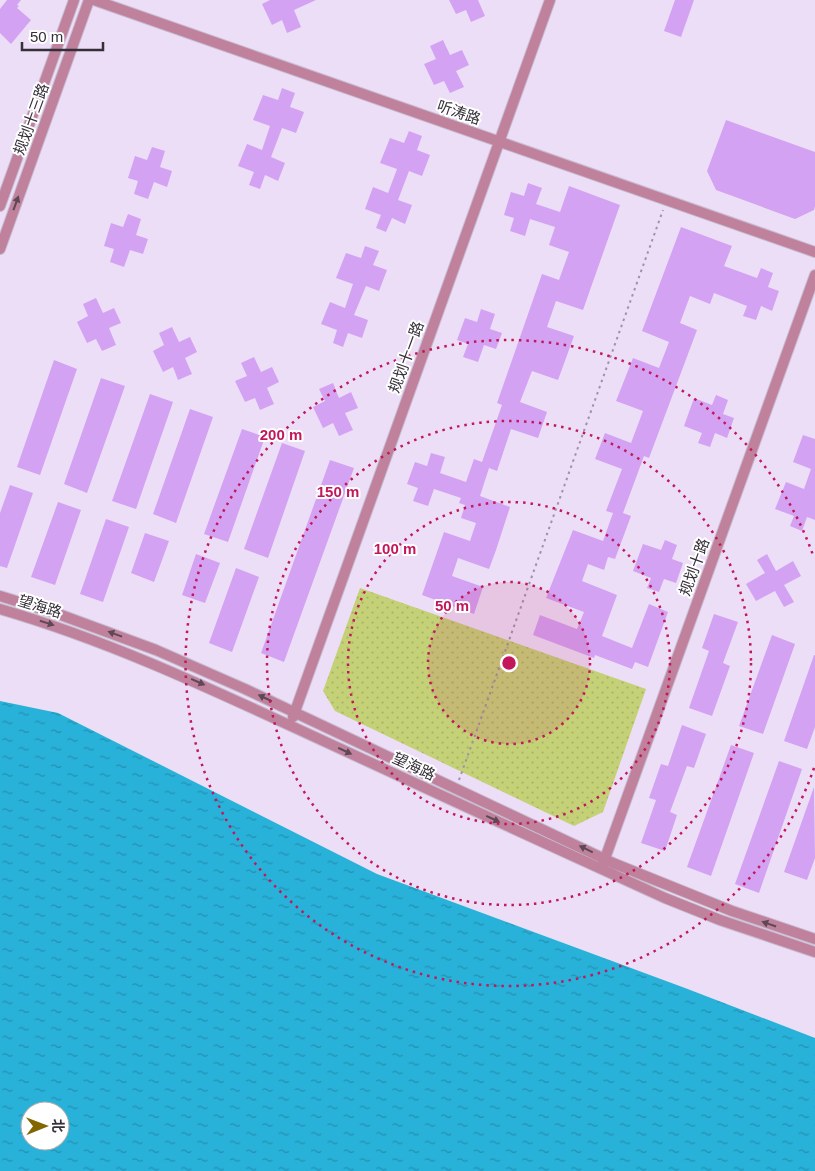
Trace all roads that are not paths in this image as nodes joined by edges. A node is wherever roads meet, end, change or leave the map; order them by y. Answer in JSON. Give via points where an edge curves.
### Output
{"nodes":[{"id":1,"x":74,"y":0,"type":"edge"},
{"id":2,"x":89,"y":0,"type":"edge"},
{"id":3,"x":94,"y":0,"type":"edge"},
{"id":4,"x":550,"y":0,"type":"edge"},
{"id":5,"x":499,"y":142,"type":"junction"},
{"id":6,"x":0,"y":206,"type":"edge"},
{"id":7,"x":0,"y":249,"type":"edge"},
{"id":8,"x":815,"y":252,"type":"edge"},
{"id":9,"x":815,"y":275,"type":"edge"},
{"id":10,"x":0,"y":596,"type":"edge"},
{"id":11,"x":0,"y":609,"type":"edge"},
{"id":12,"x":294,"y":712,"type":"junction"},
{"id":13,"x":290,"y":725,"type":"junction"},
{"id":14,"x":605,"y":859,"type":"junction"},
{"id":15,"x":601,"y":869,"type":"junction"},
{"id":16,"x":815,"y":939,"type":"edge"},
{"id":17,"x":815,"y":952,"type":"edge"}],
"edges":[{"from":1,"to":6,"type":"street","name":"规划十三路"},
{"from":7,"to":2,"type":"street","name":"规划十三路","one_way":true},
{"from":3,"to":5,"type":"street","name":"听涛路"},
{"from":4,"to":5,"type":"street","name":"规划十一路"},
{"from":5,"to":8,"type":"street","name":"听涛路"},
{"from":5,"to":12,"type":"street","name":"规划十一路"},
{"from":9,"to":14,"type":"street","name":"规划十路"},
{"from":12,"to":10,"type":"street","name":"望海路","one_way":true,"via":[[156,650]]},
{"from":11,"to":13,"type":"street","name":"望海路","one_way":true,"via":[[57,626],[142,658]]},
{"from":12,"to":13,"type":"street","name":"规划十一路"},
{"from":14,"to":12,"type":"street","name":"望海路","one_way":true},
{"from":13,"to":15,"type":"street","name":"望海路","one_way":true},
{"from":14,"to":15,"type":"street","name":"规划十路"},
{"from":16,"to":14,"type":"street","name":"望海路","one_way":true,"via":[[732,911]]},
{"from":15,"to":17,"type":"street","name":"望海路","via":[[690,909]]}]}
